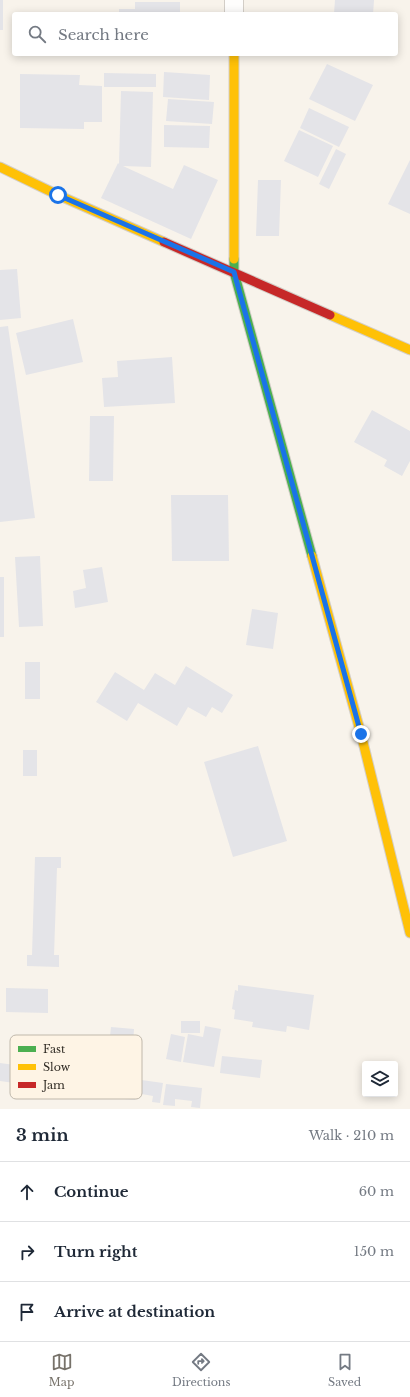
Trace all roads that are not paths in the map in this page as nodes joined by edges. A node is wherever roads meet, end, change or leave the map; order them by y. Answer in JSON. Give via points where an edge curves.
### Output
{"nodes":[{"id":1,"x":234,"y":0,"type":"edge"},
{"id":2,"x":234,"y":12,"type":"edge"},
{"id":3,"x":234,"y":56,"type":"edge"},
{"id":4,"x":0,"y":167,"type":"edge"},
{"id":5,"x":234,"y":272,"type":"junction"},
{"id":6,"x":410,"y":350,"type":"edge"},
{"id":7,"x":410,"y":933,"type":"edge"}],
"edges":[{"from":1,"to":2,"type":"street"},
{"from":3,"to":5,"type":"street"},
{"from":4,"to":5,"type":"street"},
{"from":5,"to":6,"type":"street"},
{"from":5,"to":7,"type":"street","via":[[361,734]]}]}
